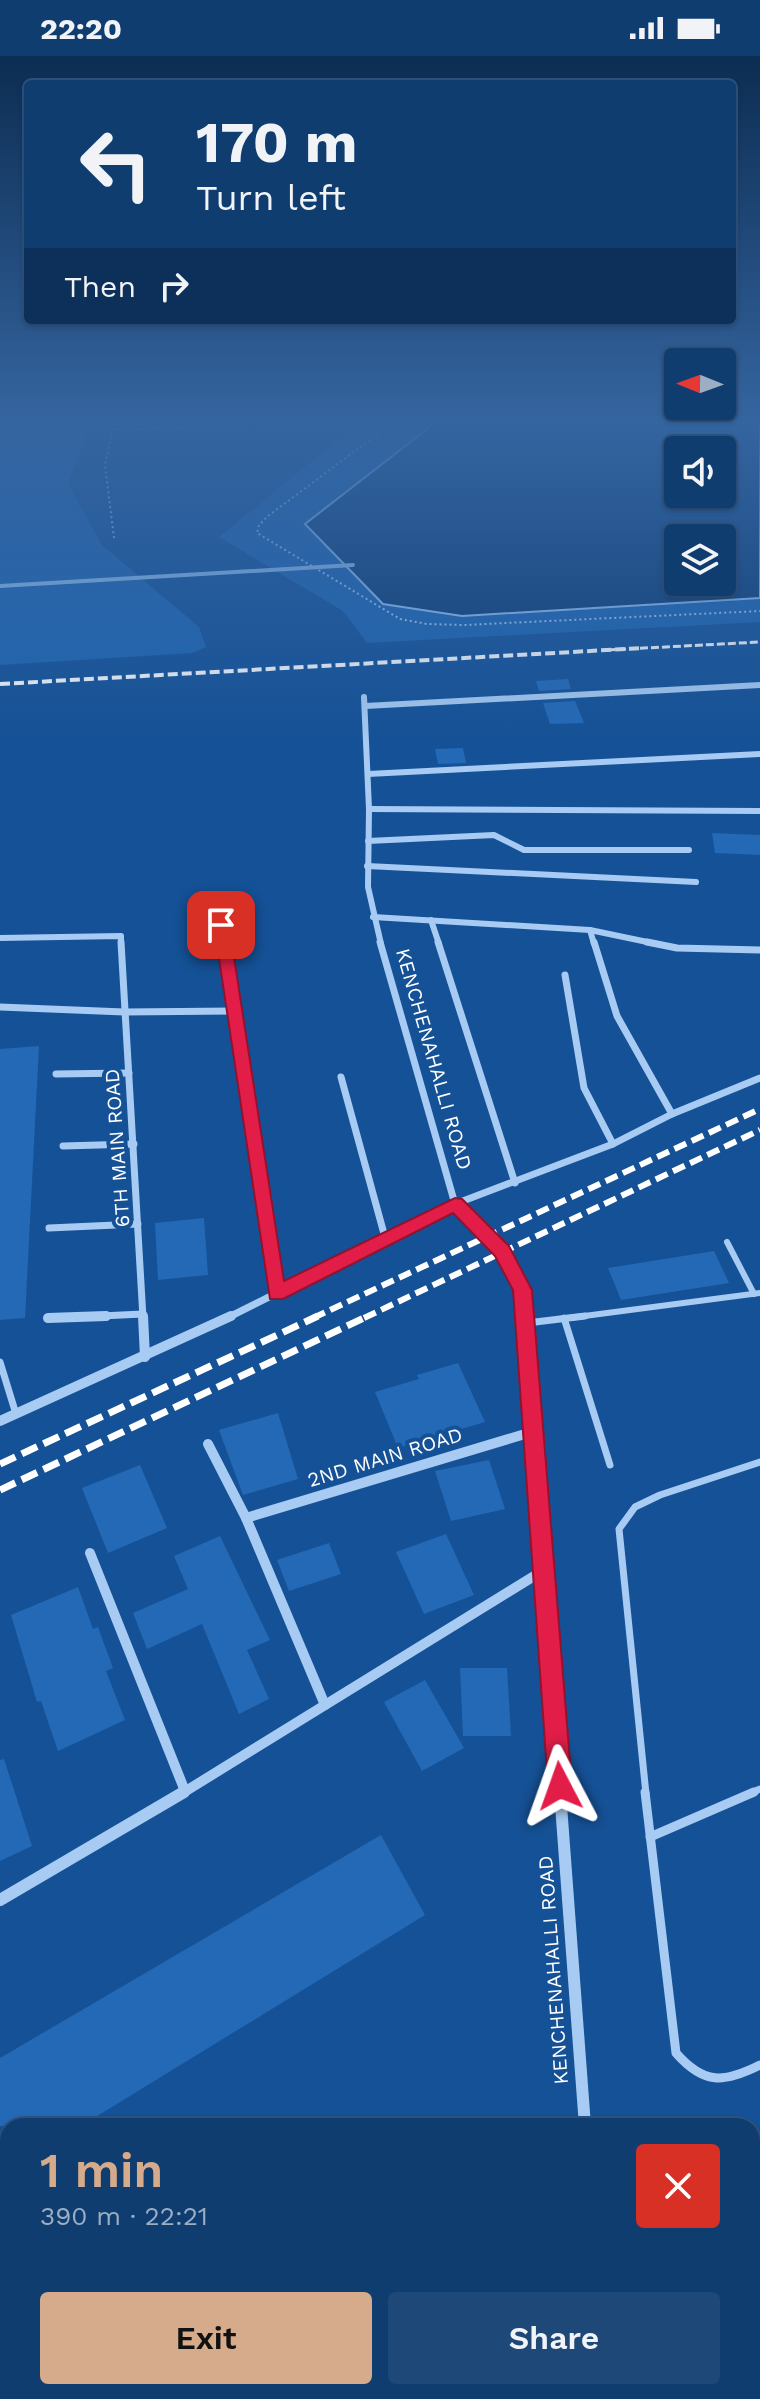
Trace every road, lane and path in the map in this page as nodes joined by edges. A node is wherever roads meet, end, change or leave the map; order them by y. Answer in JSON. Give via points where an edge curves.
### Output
{"nodes":[{"id":1,"x":113,"y":528,"type":"edge"},
{"id":2,"x":258,"y":528,"type":"edge"},
{"id":3,"x":114,"y":538,"type":"dead end"},
{"id":4,"x":760,"y":611,"type":"edge"},
{"id":5,"x":760,"y":685,"type":"edge"},
{"id":6,"x":760,"y":754,"type":"edge"},
{"id":7,"x":368,"y":774,"type":"junction"},
{"id":8,"x":369,"y":809,"type":"junction"},
{"id":9,"x":760,"y":811,"type":"edge"},
{"id":10,"x":368,"y":841,"type":"junction"},
{"id":11,"x":689,"y":850,"type":"dead end"},
{"id":12,"x":367,"y":866,"type":"junction"},
{"id":13,"x":696,"y":882,"type":"dead end"},
{"id":14,"x":373,"y":917,"type":"junction"},
{"id":15,"x":431,"y":920,"type":"junction"},
{"id":16,"x":221,"y":925,"type":"dead end"},
{"id":17,"x":590,"y":930,"type":"junction"},
{"id":18,"x":0,"y":938,"type":"edge"},
{"id":19,"x":760,"y":950,"type":"edge"},
{"id":20,"x":565,"y":975,"type":"dead end"},
{"id":21,"x":0,"y":1007,"type":"edge"},
{"id":22,"x":234,"y":1011,"type":"junction"},
{"id":23,"x":124,"y":1012,"type":"junction"},
{"id":24,"x":129,"y":1073,"type":"junction"},
{"id":25,"x":56,"y":1074,"type":"dead end"},
{"id":26,"x":341,"y":1077,"type":"dead end"},
{"id":27,"x":760,"y":1078,"type":"edge"},
{"id":28,"x":672,"y":1114,"type":"junction"},
{"id":29,"x":134,"y":1144,"type":"junction"},
{"id":30,"x":613,"y":1144,"type":"junction"},
{"id":31,"x":63,"y":1146,"type":"dead end"},
{"id":32,"x":515,"y":1183,"type":"junction"},
{"id":33,"x":455,"y":1204,"type":"junction"},
{"id":34,"x":138,"y":1224,"type":"junction"},
{"id":35,"x":49,"y":1228,"type":"dead end"},
{"id":36,"x":386,"y":1241,"type":"junction"},
{"id":37,"x":727,"y":1242,"type":"dead end"},
{"id":38,"x":276,"y":1293,"type":"junction"},
{"id":39,"x":757,"y":1294,"type":"edge"},
{"id":40,"x":143,"y":1314,"type":"junction"},
{"id":41,"x":48,"y":1318,"type":"dead end"},
{"id":42,"x":564,"y":1318,"type":"junction"},
{"id":43,"x":527,"y":1323,"type":"junction"},
{"id":44,"x":145,"y":1357,"type":"junction"},
{"id":45,"x":0,"y":1362,"type":"edge"},
{"id":46,"x":16,"y":1414,"type":"junction"},
{"id":47,"x":0,"y":1421,"type":"edge"},
{"id":48,"x":535,"y":1431,"type":"junction"},
{"id":49,"x":208,"y":1444,"type":"dead end"},
{"id":50,"x":760,"y":1462,"type":"edge"},
{"id":51,"x":610,"y":1465,"type":"dead end"},
{"id":52,"x":246,"y":1518,"type":"junction"},
{"id":53,"x":90,"y":1553,"type":"dead end"},
{"id":54,"x":544,"y":1570,"type":"junction"},
{"id":55,"x":325,"y":1705,"type":"junction"},
{"id":56,"x":760,"y":1789,"type":"edge"},
{"id":57,"x":185,"y":1791,"type":"junction"},
{"id":58,"x":650,"y":1837,"type":"junction"},
{"id":59,"x":0,"y":1900,"type":"edge"},
{"id":60,"x":760,"y":2065,"type":"edge"},
{"id":61,"x":584,"y":2118,"type":"edge"}],
"edges":[{"from":1,"to":3,"type":"path"},
{"from":2,"to":4,"type":"path","via":[[257,533],[274,545],[400,619],[427,624]]},
{"from":5,"to":7,"type":"street","name":"KENCHENAHALLI ROAD","via":[[364,702]]},
{"from":6,"to":7,"type":"street"},
{"from":7,"to":8,"type":"street","name":"KENCHENAHALLI ROAD"},
{"from":8,"to":9,"type":"street"},
{"from":8,"to":10,"type":"street","name":"KENCHENAHALLI ROAD"},
{"from":10,"to":11,"type":"street","via":[[494,835],[524,850]]},
{"from":10,"to":12,"type":"street","name":"KENCHENAHALLI ROAD"},
{"from":12,"to":13,"type":"street"},
{"from":12,"to":14,"type":"street","name":"KENCHENAHALLI ROAD"},
{"from":14,"to":15,"type":"street"},
{"from":14,"to":33,"type":"street","name":"KENCHENAHALLI ROAD"},
{"from":15,"to":17,"type":"street"},
{"from":15,"to":32,"type":"street"},
{"from":16,"to":22,"type":"street"},
{"from":17,"to":19,"type":"street","via":[[677,948]]},
{"from":17,"to":28,"type":"street","via":[[617,1016]]},
{"from":18,"to":23,"type":"street","name":"6TH MAIN ROAD","via":[[121,936]]},
{"from":20,"to":30,"type":"street","via":[[584,1088]]},
{"from":21,"to":23,"type":"street"},
{"from":22,"to":23,"type":"street"},
{"from":22,"to":38,"type":"street"},
{"from":23,"to":24,"type":"street","name":"6TH MAIN ROAD"},
{"from":24,"to":25,"type":"street"},
{"from":24,"to":29,"type":"street","name":"6TH MAIN ROAD"},
{"from":26,"to":36,"type":"street"},
{"from":27,"to":28,"type":"street"},
{"from":28,"to":30,"type":"street"},
{"from":29,"to":31,"type":"street"},
{"from":29,"to":34,"type":"street","name":"6TH MAIN ROAD"},
{"from":30,"to":32,"type":"street"},
{"from":32,"to":33,"type":"street"},
{"from":33,"to":36,"type":"street"},
{"from":33,"to":43,"type":"street","name":"KENCHENAHALLI ROAD","via":[[502,1251],[523,1290]]},
{"from":34,"to":35,"type":"street"},
{"from":34,"to":40,"type":"street","name":"6TH MAIN ROAD"},
{"from":36,"to":38,"type":"street"},
{"from":37,"to":39,"type":"lane"},
{"from":38,"to":44,"type":"street"},
{"from":39,"to":42,"type":"lane"},
{"from":40,"to":41,"type":"street"},
{"from":40,"to":44,"type":"street","name":"6TH MAIN ROAD"},
{"from":42,"to":43,"type":"lane"},
{"from":42,"to":51,"type":"lane"},
{"from":43,"to":48,"type":"street","name":"KENCHENAHALLI ROAD"},
{"from":44,"to":46,"type":"street"},
{"from":45,"to":46,"type":"lane"},
{"from":46,"to":47,"type":"street"},
{"from":48,"to":52,"type":"street","name":"2ND MAIN ROAD"},
{"from":48,"to":54,"type":"street","name":"KENCHENAHALLI ROAD"},
{"from":49,"to":52,"type":"street"},
{"from":50,"to":58,"type":"lane","via":[[660,1495],[635,1507],[619,1529]]},
{"from":52,"to":55,"type":"street"},
{"from":53,"to":57,"type":"street"},
{"from":54,"to":55,"type":"street"},
{"from":54,"to":61,"type":"street","name":"KENCHENAHALLI ROAD"},
{"from":55,"to":57,"type":"street"},
{"from":56,"to":58,"type":"lane"},
{"from":57,"to":59,"type":"street"},
{"from":58,"to":60,"type":"lane","via":[[676,2053],[692,2070],[718,2080]]}]}
